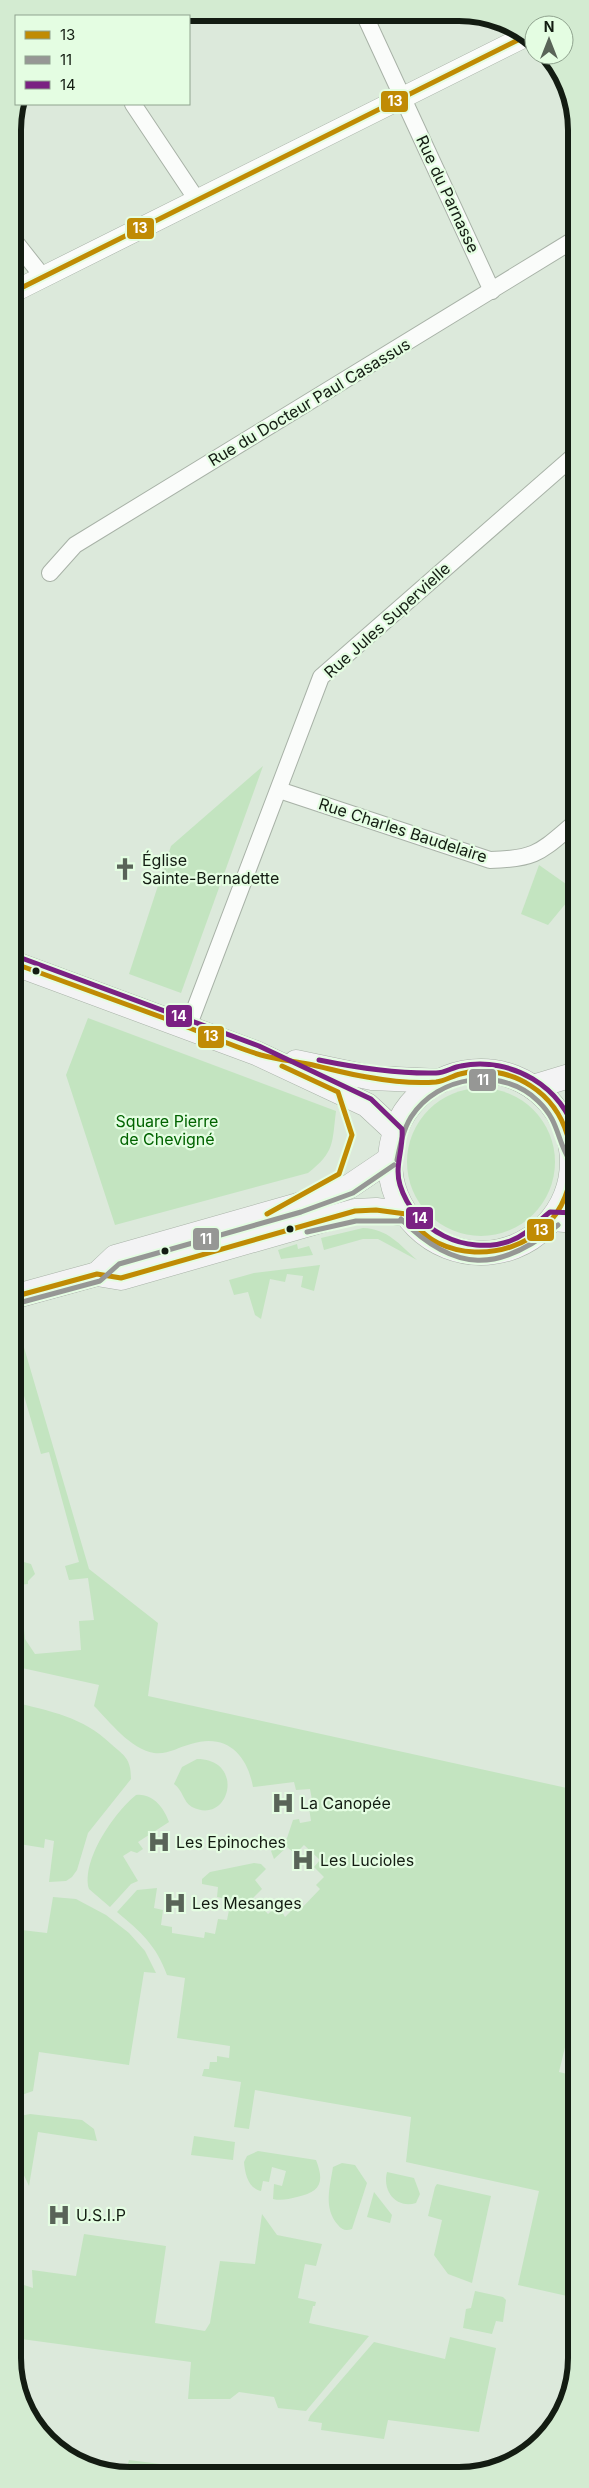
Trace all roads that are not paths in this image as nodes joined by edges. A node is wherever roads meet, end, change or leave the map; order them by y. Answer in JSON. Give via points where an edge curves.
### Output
{"nodes":[{"id":1,"x":367,"y":21,"type":"edge"},
{"id":2,"x":519,"y":40,"type":"edge"},
{"id":3,"x":403,"y":98,"type":"junction"},
{"id":4,"x":135,"y":105,"type":"edge"},
{"id":5,"x":197,"y":200,"type":"junction"},
{"id":6,"x":568,"y":244,"type":"edge"},
{"id":7,"x":21,"y":249,"type":"edge"},
{"id":8,"x":43,"y":277,"type":"junction"},
{"id":9,"x":21,"y":288,"type":"edge"},
{"id":10,"x":492,"y":291,"type":"junction"},
{"id":11,"x":568,"y":461,"type":"edge"},
{"id":12,"x":50,"y":574,"type":"dead end"},
{"id":13,"x":279,"y":790,"type":"junction"},
{"id":14,"x":568,"y":828,"type":"edge"},
{"id":15,"x":21,"y":966,"type":"edge"},
{"id":16,"x":188,"y":1027,"type":"junction"},
{"id":17,"x":256,"y":1053,"type":"junction"},
{"id":18,"x":568,"y":1076,"type":"edge"},
{"id":19,"x":440,"y":1081,"type":"junction"},
{"id":20,"x":533,"y":1087,"type":"junction"},
{"id":21,"x":568,"y":1120,"type":"edge"},
{"id":22,"x":395,"y":1131,"type":"junction"},
{"id":23,"x":390,"y":1159,"type":"junction"},
{"id":24,"x":568,"y":1189,"type":"edge"},
{"id":25,"x":406,"y":1214,"type":"junction"},
{"id":26,"x":564,"y":1220,"type":"edge"},
{"id":27,"x":97,"y":1274,"type":"junction"},
{"id":28,"x":21,"y":1295,"type":"edge"}],
"edges":[{"from":1,"to":3,"type":"street","name":"Rue du Parnasse"},
{"from":2,"to":3,"type":"street"},
{"from":3,"to":5,"type":"street"},
{"from":3,"to":10,"type":"street","name":"Rue du Parnasse"},
{"from":4,"to":5,"type":"street"},
{"from":5,"to":8,"type":"street"},
{"from":6,"to":10,"type":"street","name":"Rue du Docteur Paul Casassus"},
{"from":7,"to":8,"type":"street"},
{"from":8,"to":9,"type":"street"},
{"from":10,"to":12,"type":"street","name":"Rue du Docteur Paul Casassus","via":[[74,545]]},
{"from":11,"to":13,"type":"street","name":"Rue Jules Supervielle","via":[[321,677]]},
{"from":13,"to":14,"type":"street","name":"Rue Charles Baudelaire","via":[[490,860],[518,859],[539,852]]},
{"from":13,"to":16,"type":"street","name":"Rue Jules Supervielle"},
{"from":15,"to":16,"type":"main road"},
{"from":16,"to":17,"type":"main road"},
{"from":17,"to":19,"type":"main road","via":[[372,1078]]},
{"from":17,"to":22,"type":"main road","via":[[367,1105]]},
{"from":18,"to":20,"type":"main road"},
{"from":19,"to":20,"type":"main road","via":[[463,1073],[487,1072],[511,1076]]},
{"from":19,"to":22,"type":"main road","via":[[411,1105]]},
{"from":20,"to":21,"type":"main road"},
{"from":22,"to":23,"type":"main road"},
{"from":23,"to":25,"type":"main road","via":[[393,1188]]},
{"from":23,"to":27,"type":"main road","via":[[350,1186],[262,1217],[115,1257]]},
{"from":24,"to":26,"type":"main road"},
{"from":25,"to":26,"type":"main road","via":[[437,1242],[461,1251],[487,1254],[512,1249]]},
{"from":25,"to":27,"type":"main road","via":[[355,1211],[121,1278]]},
{"from":27,"to":28,"type":"main road"}]}
